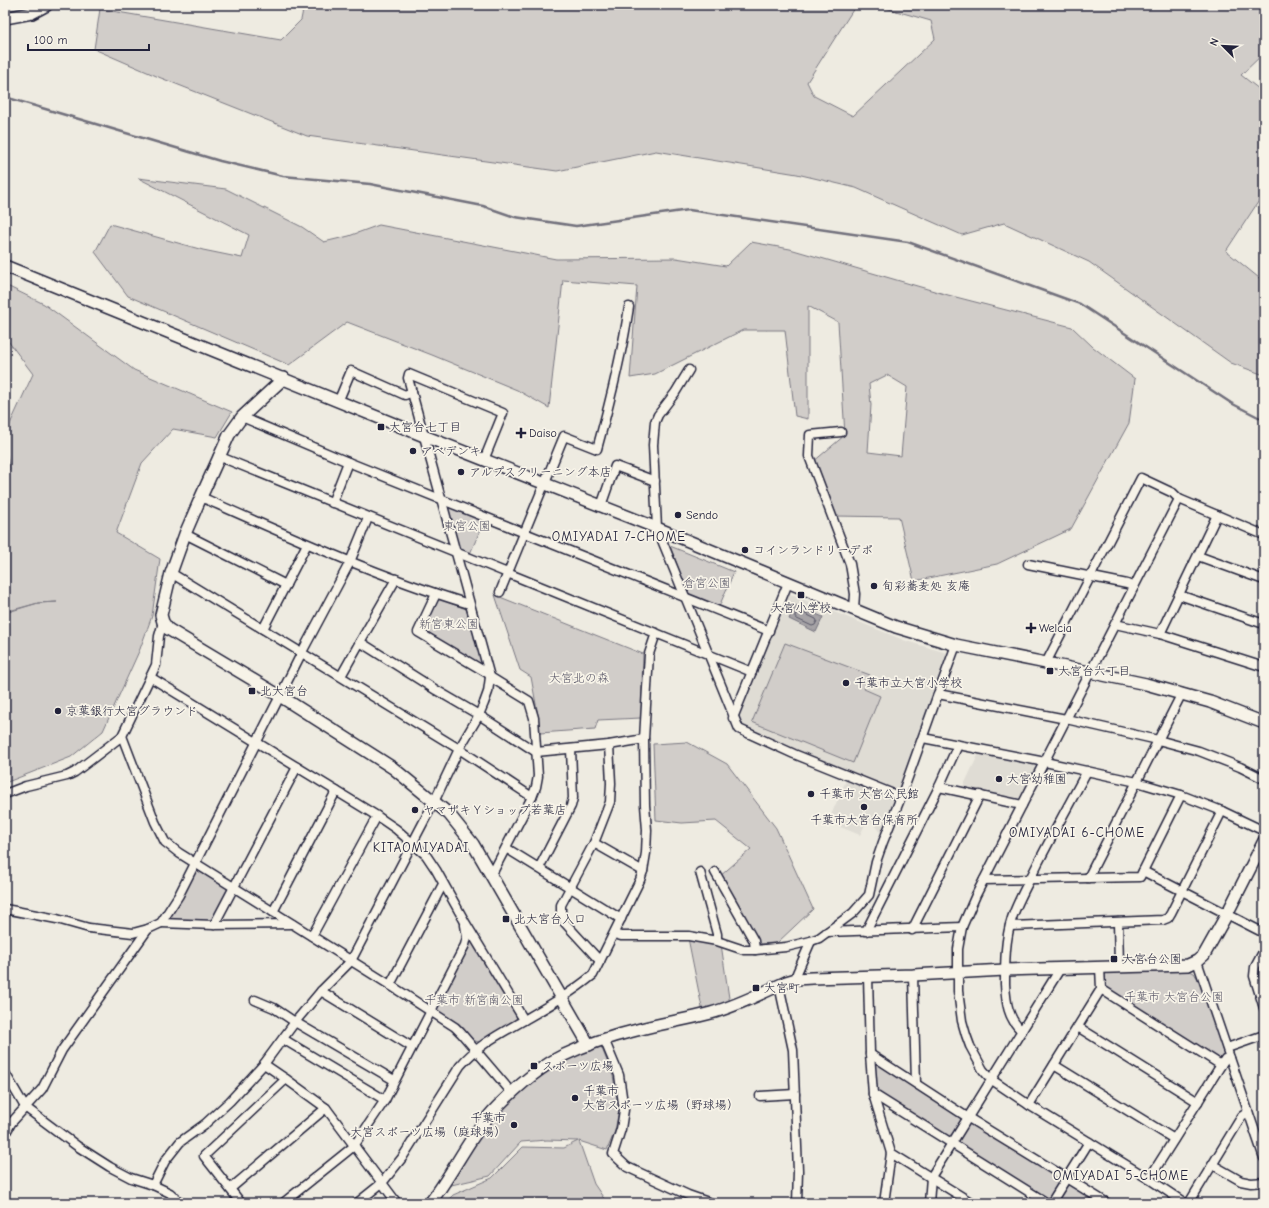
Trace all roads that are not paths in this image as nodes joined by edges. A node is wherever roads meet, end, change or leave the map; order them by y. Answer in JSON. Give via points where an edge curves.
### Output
{"nodes":[{"id":1,"x":47,"y":5,"type":"edge"},
{"id":2,"x":5,"y":18,"type":"edge"},
{"id":3,"x":5,"y":266,"type":"edge"},
{"id":4,"x":629,"y":307,"type":"dead end"},
{"id":5,"x":689,"y":370,"type":"dead end"},
{"id":6,"x":284,"y":378,"type":"junction"},
{"id":7,"x":412,"y":392,"type":"junction"},
{"id":8,"x":338,"y":402,"type":"junction"},
{"id":9,"x":242,"y":417,"type":"junction"},
{"id":10,"x":841,"y":432,"type":"dead end"},
{"id":11,"x":424,"y":436,"type":"junction"},
{"id":12,"x":218,"y":456,"type":"junction"},
{"id":13,"x":484,"y":460,"type":"junction"},
{"id":14,"x":348,"y":462,"type":"junction"},
{"id":15,"x":655,"y":481,"type":"junction"},
{"id":16,"x":543,"y":483,"type":"junction"},
{"id":17,"x":200,"y":497,"type":"junction"},
{"id":18,"x":441,"y":499,"type":"junction"},
{"id":19,"x":1179,"y":499,"type":"junction"},
{"id":20,"x":332,"y":503,"type":"junction"},
{"id":21,"x":601,"y":506,"type":"junction"},
{"id":22,"x":1217,"y":515,"type":"junction"},
{"id":23,"x":368,"y":518,"type":"junction"},
{"id":24,"x":657,"y":528,"type":"junction"},
{"id":25,"x":524,"y":533,"type":"junction"},
{"id":26,"x":185,"y":534,"type":"junction"},
{"id":27,"x":1264,"y":534,"type":"edge"},
{"id":28,"x":307,"y":544,"type":"junction"},
{"id":29,"x":456,"y":552,"type":"junction"},
{"id":30,"x":1198,"y":556,"type":"junction"},
{"id":31,"x":350,"y":562,"type":"junction"},
{"id":32,"x":1028,"y":564,"type":"dead end"},
{"id":33,"x":171,"y":573,"type":"junction"},
{"id":34,"x":508,"y":573,"type":"junction"},
{"id":35,"x":1090,"y":576,"type":"junction"},
{"id":36,"x":396,"y":579,"type":"junction"},
{"id":37,"x":1264,"y":580,"type":"edge"},
{"id":38,"x":788,"y":583,"type":"junction"},
{"id":39,"x":286,"y":585,"type":"junction"},
{"id":40,"x":1134,"y":587,"type":"junction"},
{"id":41,"x":500,"y":592,"type":"dead end"},
{"id":42,"x":436,"y":594,"type":"junction"},
{"id":43,"x":1179,"y":594,"type":"junction"},
{"id":44,"x":684,"y":596,"type":"junction"},
{"id":45,"x":469,"y":604,"type":"junction"},
{"id":46,"x":854,"y":609,"type":"junction"},
{"id":47,"x":162,"y":622,"type":"junction"},
{"id":48,"x":1115,"y":624,"type":"junction"},
{"id":49,"x":1264,"y":624,"type":"edge"},
{"id":50,"x":263,"y":629,"type":"junction"},
{"id":51,"x":769,"y":631,"type":"junction"},
{"id":52,"x":656,"y":633,"type":"junction"},
{"id":53,"x":1160,"y":634,"type":"junction"},
{"id":54,"x":360,"y":642,"type":"junction"},
{"id":55,"x":956,"y":645,"type":"junction"},
{"id":56,"x":302,"y":652,"type":"junction"},
{"id":57,"x":707,"y":654,"type":"junction"},
{"id":58,"x":1046,"y":662,"type":"junction"},
{"id":59,"x":1264,"y":667,"type":"edge"},
{"id":60,"x":752,"y":672,"type":"junction"},
{"id":61,"x":1090,"y":672,"type":"junction"},
{"id":62,"x":341,"y":676,"type":"junction"},
{"id":63,"x":489,"y":676,"type":"junction"},
{"id":64,"x":150,"y":677,"type":"junction"},
{"id":65,"x":1182,"y":693,"type":"junction"},
{"id":66,"x":938,"y":694,"type":"junction"},
{"id":67,"x":280,"y":696,"type":"junction"},
{"id":68,"x":479,"y":715,"type":"junction"},
{"id":69,"x":734,"y":718,"type":"junction"},
{"id":70,"x":1066,"y":719,"type":"junction"},
{"id":71,"x":1264,"y":723,"type":"edge"},
{"id":72,"x":122,"y":736,"type":"junction"},
{"id":73,"x":923,"y":738,"type":"junction"},
{"id":74,"x":644,"y":740,"type":"junction"},
{"id":75,"x":1158,"y":740,"type":"junction"},
{"id":76,"x":257,"y":742,"type":"junction"},
{"id":77,"x":608,"y":745,"type":"junction"},
{"id":78,"x":958,"y":745,"type":"junction"},
{"id":79,"x":459,"y":749,"type":"junction"},
{"id":80,"x":571,"y":749,"type":"junction"},
{"id":81,"x":536,"y":752,"type":"junction"},
{"id":82,"x":1045,"y":762,"type":"junction"},
{"id":83,"x":297,"y":767,"type":"junction"},
{"id":84,"x":1086,"y":771,"type":"junction"},
{"id":85,"x":1264,"y":779,"type":"edge"},
{"id":86,"x":1136,"y":782,"type":"junction"},
{"id":87,"x":939,"y":787,"type":"junction"},
{"id":88,"x":336,"y":791,"type":"junction"},
{"id":89,"x":5,"y":794,"type":"edge"},
{"id":90,"x":980,"y":795,"type":"junction"},
{"id":91,"x":1181,"y":795,"type":"junction"},
{"id":92,"x":532,"y":797,"type":"junction"},
{"id":93,"x":901,"y":797,"type":"junction"},
{"id":94,"x":434,"y":802,"type":"junction"},
{"id":95,"x":1022,"y":805,"type":"junction"},
{"id":96,"x":1222,"y":811,"type":"junction"},
{"id":97,"x":377,"y":816,"type":"junction"},
{"id":98,"x":1264,"y":831,"type":"edge"},
{"id":99,"x":1264,"y":841,"type":"edge"},
{"id":100,"x":412,"y":843,"type":"junction"},
{"id":101,"x":594,"y":843,"type":"junction"},
{"id":102,"x":506,"y":848,"type":"junction"},
{"id":103,"x":196,"y":863,"type":"junction"},
{"id":104,"x":539,"y":868,"type":"junction"},
{"id":105,"x":643,"y":871,"type":"junction"},
{"id":106,"x":1143,"y":871,"type":"junction"},
{"id":107,"x":700,"y":872,"type":"dead end"},
{"id":108,"x":715,"y":872,"type":"dead end"},
{"id":109,"x":491,"y":876,"type":"junction"},
{"id":110,"x":1088,"y":878,"type":"junction"},
{"id":111,"x":1030,"y":879,"type":"junction"},
{"id":112,"x":984,"y":880,"type":"junction"},
{"id":113,"x":443,"y":884,"type":"junction"},
{"id":114,"x":234,"y":888,"type":"junction"},
{"id":115,"x":570,"y":888,"type":"junction"},
{"id":116,"x":1183,"y":892,"type":"junction"},
{"id":117,"x":5,"y":909,"type":"edge"},
{"id":118,"x":273,"y":912,"type":"junction"},
{"id":119,"x":1227,"y":914,"type":"junction"},
{"id":120,"x":621,"y":919,"type":"junction"},
{"id":121,"x":465,"y":922,"type":"junction"},
{"id":122,"x":1118,"y":922,"type":"junction"},
{"id":123,"x":161,"y":923,"type":"junction"},
{"id":124,"x":293,"y":924,"type":"junction"},
{"id":125,"x":214,"y":926,"type":"junction"},
{"id":126,"x":1010,"y":926,"type":"junction"},
{"id":127,"x":962,"y":927,"type":"junction"},
{"id":128,"x":148,"y":929,"type":"junction"},
{"id":129,"x":912,"y":930,"type":"junction"},
{"id":130,"x":866,"y":931,"type":"junction"},
{"id":131,"x":827,"y":932,"type":"junction"},
{"id":132,"x":1264,"y":933,"type":"edge"},
{"id":133,"x":614,"y":934,"type":"junction"},
{"id":134,"x":312,"y":936,"type":"junction"},
{"id":135,"x":717,"y":941,"type":"junction"},
{"id":136,"x":811,"y":941,"type":"junction"},
{"id":137,"x":755,"y":950,"type":"junction"},
{"id":138,"x":1264,"y":950,"type":"edge"},
{"id":139,"x":350,"y":961,"type":"junction"},
{"id":140,"x":600,"y":961,"type":"junction"},
{"id":141,"x":1197,"y":962,"type":"junction"},
{"id":142,"x":1119,"y":966,"type":"junction"},
{"id":143,"x":1100,"y":967,"type":"junction"},
{"id":144,"x":1060,"y":968,"type":"junction"},
{"id":145,"x":1005,"y":970,"type":"junction"},
{"id":146,"x":958,"y":972,"type":"junction"},
{"id":147,"x":913,"y":975,"type":"junction"},
{"id":148,"x":868,"y":976,"type":"junction"},
{"id":149,"x":796,"y":979,"type":"junction"},
{"id":150,"x":390,"y":985,"type":"junction"},
{"id":151,"x":779,"y":985,"type":"junction"},
{"id":152,"x":1101,"y":989,"type":"junction"},
{"id":153,"x":321,"y":991,"type":"junction"},
{"id":154,"x":562,"y":998,"type":"junction"},
{"id":155,"x":255,"y":1000,"type":"dead end"},
{"id":156,"x":1264,"y":1008,"type":"edge"},
{"id":157,"x":431,"y":1011,"type":"junction"},
{"id":158,"x":524,"y":1020,"type":"junction"},
{"id":159,"x":295,"y":1022,"type":"junction"},
{"id":160,"x":1078,"y":1027,"type":"junction"},
{"id":161,"x":1022,"y":1031,"type":"junction"},
{"id":162,"x":1264,"y":1034,"type":"edge"},
{"id":163,"x":283,"y":1039,"type":"junction"},
{"id":164,"x":604,"y":1039,"type":"junction"},
{"id":165,"x":589,"y":1045,"type":"junction"},
{"id":166,"x":412,"y":1047,"type":"junction"},
{"id":167,"x":1227,"y":1048,"type":"junction"},
{"id":168,"x":476,"y":1050,"type":"junction"},
{"id":169,"x":870,"y":1054,"type":"junction"},
{"id":170,"x":1230,"y":1058,"type":"junction"},
{"id":171,"x":264,"y":1064,"type":"junction"},
{"id":172,"x":1221,"y":1064,"type":"junction"},
{"id":173,"x":1054,"y":1065,"type":"junction"},
{"id":174,"x":5,"y":1072,"type":"edge"},
{"id":175,"x":286,"y":1078,"type":"junction"},
{"id":176,"x":394,"y":1080,"type":"junction"},
{"id":177,"x":992,"y":1080,"type":"junction"},
{"id":178,"x":916,"y":1083,"type":"junction"},
{"id":179,"x":512,"y":1093,"type":"junction"},
{"id":180,"x":795,"y":1094,"type":"junction"},
{"id":181,"x":873,"y":1094,"type":"junction"},
{"id":182,"x":760,"y":1096,"type":"dead end"},
{"id":183,"x":385,"y":1100,"type":"junction"},
{"id":184,"x":1198,"y":1102,"type":"junction"},
{"id":185,"x":1029,"y":1105,"type":"junction"},
{"id":186,"x":25,"y":1107,"type":"junction"},
{"id":187,"x":326,"y":1108,"type":"junction"},
{"id":188,"x":1248,"y":1112,"type":"junction"},
{"id":189,"x":968,"y":1117,"type":"junction"},
{"id":190,"x":5,"y":1134,"type":"edge"},
{"id":191,"x":1174,"y":1139,"type":"junction"},
{"id":192,"x":1089,"y":1142,"type":"junction"},
{"id":193,"x":951,"y":1143,"type":"junction"},
{"id":194,"x":354,"y":1146,"type":"junction"},
{"id":195,"x":891,"y":1153,"type":"junction"},
{"id":196,"x":1264,"y":1158,"type":"edge"},
{"id":197,"x":1213,"y":1165,"type":"junction"},
{"id":198,"x":931,"y":1177,"type":"junction"},
{"id":199,"x":1067,"y":1178,"type":"junction"},
{"id":200,"x":1149,"y":1180,"type":"junction"},
{"id":201,"x":1264,"y":1182,"type":"edge"},
{"id":202,"x":382,"y":1183,"type":"junction"},
{"id":203,"x":153,"y":1185,"type":"junction"},
{"id":204,"x":230,"y":1189,"type":"junction"},
{"id":205,"x":181,"y":1203,"type":"edge"},
{"id":206,"x":241,"y":1203,"type":"edge"},
{"id":207,"x":283,"y":1203,"type":"edge"},
{"id":208,"x":357,"y":1203,"type":"edge"},
{"id":209,"x":397,"y":1203,"type":"edge"},
{"id":210,"x":430,"y":1203,"type":"edge"},
{"id":211,"x":711,"y":1203,"type":"edge"},
{"id":212,"x":797,"y":1203,"type":"edge"},
{"id":213,"x":884,"y":1203,"type":"edge"},
{"id":214,"x":929,"y":1203,"type":"edge"},
{"id":215,"x":972,"y":1203,"type":"edge"},
{"id":216,"x":1047,"y":1203,"type":"edge"},
{"id":217,"x":1051,"y":1203,"type":"edge"},
{"id":218,"x":1107,"y":1203,"type":"edge"},
{"id":219,"x":1185,"y":1203,"type":"edge"},
{"id":220,"x":1189,"y":1203,"type":"edge"}],
"edges":[{"from":1,"to":2,"type":"street","via":[[32,13]]},
{"from":3,"to":6,"type":"street"},
{"from":4,"to":16,"type":"street","via":[[625,334],[597,449],[564,436]]},
{"from":5,"to":15,"type":"street","via":[[655,422]]},
{"from":6,"to":8,"type":"street"},
{"from":6,"to":9,"type":"street"},
{"from":7,"to":8,"type":"street","via":[[405,395],[351,371]]},
{"from":7,"to":11,"type":"street"},
{"from":7,"to":13,"type":"street","via":[[408,374],[503,413]]},
{"from":8,"to":11,"type":"street"},
{"from":9,"to":12,"type":"street"},
{"from":9,"to":14,"type":"street"},
{"from":10,"to":46,"type":"street","via":[[810,435],[810,456],[850,564],[855,594]]},
{"from":11,"to":13,"type":"street"},
{"from":11,"to":18,"type":"street"},
{"from":12,"to":17,"type":"street"},
{"from":12,"to":20,"type":"street"},
{"from":13,"to":16,"type":"street"},
{"from":14,"to":18,"type":"street"},
{"from":14,"to":20,"type":"street"},
{"from":15,"to":21,"type":"street","via":[[615,466]]},
{"from":15,"to":24,"type":"street"},
{"from":16,"to":21,"type":"street"},
{"from":16,"to":25,"type":"street"},
{"from":17,"to":26,"type":"street"},
{"from":17,"to":28,"type":"street"},
{"from":18,"to":25,"type":"street"},
{"from":18,"to":29,"type":"street"},
{"from":19,"to":22,"type":"street"},
{"from":19,"to":35,"type":"street","via":[[1173,493],[1141,478]]},
{"from":19,"to":40,"type":"street"},
{"from":20,"to":23,"type":"street"},
{"from":21,"to":24,"type":"street"},
{"from":22,"to":27,"type":"street"},
{"from":22,"to":30,"type":"street"},
{"from":23,"to":29,"type":"street"},
{"from":23,"to":31,"type":"street"},
{"from":24,"to":38,"type":"street"},
{"from":24,"to":44,"type":"street"},
{"from":25,"to":34,"type":"street"},
{"from":25,"to":44,"type":"street"},
{"from":26,"to":33,"type":"street"},
{"from":26,"to":39,"type":"street"},
{"from":28,"to":31,"type":"street"},
{"from":28,"to":39,"type":"street"},
{"from":29,"to":34,"type":"street"},
{"from":29,"to":45,"type":"street"},
{"from":30,"to":37,"type":"street"},
{"from":30,"to":43,"type":"street"},
{"from":31,"to":36,"type":"street"},
{"from":31,"to":56,"type":"street"},
{"from":32,"to":35,"type":"street"},
{"from":33,"to":47,"type":"street","via":[[161,615]]},
{"from":33,"to":50,"type":"street"},
{"from":34,"to":41,"type":"street"},
{"from":34,"to":52,"type":"street"},
{"from":35,"to":40,"type":"street"},
{"from":35,"to":58,"type":"street"},
{"from":36,"to":42,"type":"street"},
{"from":36,"to":54,"type":"street"},
{"from":38,"to":46,"type":"street"},
{"from":38,"to":51,"type":"street"},
{"from":39,"to":50,"type":"street"},
{"from":40,"to":48,"type":"street"},
{"from":42,"to":45,"type":"street"},
{"from":42,"to":63,"type":"street","via":[[418,632]]},
{"from":43,"to":49,"type":"street"},
{"from":43,"to":53,"type":"street"},
{"from":44,"to":51,"type":"street"},
{"from":44,"to":57,"type":"street"},
{"from":45,"to":63,"type":"street"},
{"from":46,"to":55,"type":"street","via":[[896,627]]},
{"from":47,"to":64,"type":"street","via":[[156,665]]},
{"from":47,"to":67,"type":"street","via":[[168,629]]},
{"from":48,"to":53,"type":"street"},
{"from":48,"to":61,"type":"street"},
{"from":50,"to":56,"type":"street"},
{"from":51,"to":60,"type":"street"},
{"from":52,"to":57,"type":"street"},
{"from":52,"to":74,"type":"street","via":[[649,654]]},
{"from":53,"to":59,"type":"street"},
{"from":54,"to":62,"type":"street"},
{"from":54,"to":68,"type":"street"},
{"from":55,"to":58,"type":"street"},
{"from":55,"to":66,"type":"street"},
{"from":56,"to":62,"type":"street"},
{"from":56,"to":67,"type":"street"},
{"from":57,"to":60,"type":"street"},
{"from":57,"to":69,"type":"street"},
{"from":58,"to":61,"type":"street"},
{"from":60,"to":69,"type":"street"},
{"from":61,"to":65,"type":"street"},
{"from":61,"to":70,"type":"street"},
{"from":62,"to":79,"type":"street"},
{"from":63,"to":68,"type":"street"},
{"from":63,"to":81,"type":"street","via":[[529,701],[534,718]]},
{"from":64,"to":72,"type":"street"},
{"from":64,"to":76,"type":"street"},
{"from":65,"to":71,"type":"street"},
{"from":65,"to":75,"type":"street"},
{"from":66,"to":70,"type":"street"},
{"from":66,"to":73,"type":"street"},
{"from":67,"to":76,"type":"street"},
{"from":67,"to":94,"type":"street","via":[[393,768]]},
{"from":68,"to":79,"type":"street"},
{"from":68,"to":81,"type":"street"},
{"from":69,"to":93,"type":"street","via":[[739,729]]},
{"from":70,"to":75,"type":"street"},
{"from":70,"to":82,"type":"street"},
{"from":72,"to":89,"type":"street","via":[[67,776]]},
{"from":72,"to":103,"type":"street","via":[[165,842]]},
{"from":73,"to":78,"type":"street"},
{"from":73,"to":93,"type":"street"},
{"from":74,"to":77,"type":"street"},
{"from":74,"to":105,"type":"street","via":[[647,830]]},
{"from":75,"to":85,"type":"street","via":[[1199,751]]},
{"from":75,"to":86,"type":"street"},
{"from":76,"to":83,"type":"street"},
{"from":76,"to":103,"type":"street"},
{"from":77,"to":80,"type":"street"},
{"from":77,"to":101,"type":"street","via":[[612,783],[610,802]]},
{"from":78,"to":82,"type":"street"},
{"from":78,"to":87,"type":"street"},
{"from":79,"to":92,"type":"street"},
{"from":79,"to":94,"type":"street"},
{"from":80,"to":81,"type":"street"},
{"from":80,"to":104,"type":"street","via":[[573,798]]},
{"from":81,"to":92,"type":"street","via":[[538,776]]},
{"from":82,"to":84,"type":"street"},
{"from":82,"to":95,"type":"street"},
{"from":83,"to":88,"type":"street"},
{"from":83,"to":114,"type":"street"},
{"from":84,"to":86,"type":"street"},
{"from":84,"to":111,"type":"street"},
{"from":86,"to":91,"type":"street"},
{"from":86,"to":110,"type":"street"},
{"from":87,"to":90,"type":"street"},
{"from":87,"to":130,"type":"street"},
{"from":88,"to":97,"type":"street"},
{"from":88,"to":118,"type":"street"},
{"from":90,"to":95,"type":"street"},
{"from":90,"to":129,"type":"street"},
{"from":91,"to":96,"type":"street"},
{"from":91,"to":106,"type":"street"},
{"from":92,"to":102,"type":"street"},
{"from":93,"to":131,"type":"street","via":[[876,862],[869,895],[853,913]]},
{"from":94,"to":100,"type":"street"},
{"from":94,"to":109,"type":"street","via":[[461,828]]},
{"from":95,"to":112,"type":"street"},
{"from":96,"to":98,"type":"street"},
{"from":96,"to":116,"type":"street"},
{"from":97,"to":100,"type":"street"},
{"from":97,"to":134,"type":"street"},
{"from":99,"to":119,"type":"street"},
{"from":100,"to":113,"type":"street","via":[[426,855]]},
{"from":100,"to":139,"type":"street"},
{"from":101,"to":105,"type":"street"},
{"from":101,"to":115,"type":"street"},
{"from":102,"to":104,"type":"street"},
{"from":102,"to":109,"type":"street"},
{"from":103,"to":114,"type":"street"},
{"from":103,"to":123,"type":"street"},
{"from":104,"to":115,"type":"street"},
{"from":105,"to":120,"type":"street"},
{"from":106,"to":110,"type":"street","via":[[1140,877]]},
{"from":106,"to":116,"type":"street"},
{"from":107,"to":135,"type":"street"},
{"from":108,"to":137,"type":"street","via":[[754,942]]},
{"from":109,"to":154,"type":"street"},
{"from":110,"to":111,"type":"street"},
{"from":111,"to":112,"type":"street"},
{"from":111,"to":126,"type":"street"},
{"from":112,"to":127,"type":"street"},
{"from":113,"to":121,"type":"street"},
{"from":113,"to":150,"type":"street"},
{"from":114,"to":118,"type":"street"},
{"from":114,"to":125,"type":"street"},
{"from":115,"to":120,"type":"street"},
{"from":115,"to":140,"type":"street","via":[[561,904],[561,914],[565,923]]},
{"from":116,"to":119,"type":"street"},
{"from":116,"to":122,"type":"street","via":[[1168,918]]},
{"from":117,"to":128,"type":"street","via":[[89,928],[133,933]]},
{"from":118,"to":124,"type":"street"},
{"from":119,"to":132,"type":"street"},
{"from":119,"to":141,"type":"street","via":[[1204,955]]},
{"from":120,"to":133,"type":"street"},
{"from":121,"to":157,"type":"street","via":[[465,945]]},
{"from":121,"to":158,"type":"street"},
{"from":122,"to":126,"type":"street"},
{"from":122,"to":142,"type":"street"},
{"from":123,"to":125,"type":"street"},
{"from":123,"to":128,"type":"street"},
{"from":124,"to":125,"type":"street"},
{"from":124,"to":134,"type":"street"},
{"from":126,"to":145,"type":"street","via":[[1005,950]]},
{"from":127,"to":129,"type":"street"},
{"from":127,"to":146,"type":"street","via":[[958,949]]},
{"from":128,"to":186,"type":"street","via":[[62,1050],[42,1089]]},
{"from":129,"to":130,"type":"street"},
{"from":130,"to":131,"type":"street"},
{"from":131,"to":136,"type":"street"},
{"from":133,"to":135,"type":"street","via":[[689,936]]},
{"from":133,"to":140,"type":"street"},
{"from":134,"to":139,"type":"street"},
{"from":135,"to":137,"type":"street","via":[[744,950]]},
{"from":136,"to":137,"type":"street"},
{"from":136,"to":149,"type":"street"},
{"from":138,"to":156,"type":"street","via":[[1255,967],[1254,976]]},
{"from":139,"to":150,"type":"street"},
{"from":139,"to":153,"type":"street"},
{"from":140,"to":154,"type":"street","via":[[592,975]]},
{"from":141,"to":142,"type":"street","via":[[1188,965]]},
{"from":141,"to":167,"type":"street"},
{"from":142,"to":143,"type":"street"},
{"from":143,"to":144,"type":"street"},
{"from":143,"to":152,"type":"street"},
{"from":144,"to":145,"type":"street"},
{"from":144,"to":161,"type":"street"},
{"from":145,"to":146,"type":"street"},
{"from":145,"to":161,"type":"street","via":[[1008,1008],[1013,1022]]},
{"from":146,"to":147,"type":"street"},
{"from":146,"to":177,"type":"street","via":[[960,1007],[966,1035],[976,1058]]},
{"from":147,"to":148,"type":"street"},
{"from":147,"to":178,"type":"street"},
{"from":148,"to":149,"type":"street"},
{"from":148,"to":169,"type":"street"},
{"from":149,"to":151,"type":"street"},
{"from":150,"to":157,"type":"street"},
{"from":151,"to":164,"type":"street","via":[[711,1013]]},
{"from":151,"to":180,"type":"street","via":[[793,1050]]},
{"from":152,"to":160,"type":"street"},
{"from":152,"to":172,"type":"street"},
{"from":153,"to":159,"type":"street"},
{"from":153,"to":166,"type":"street"},
{"from":154,"to":158,"type":"street"},
{"from":154,"to":165,"type":"street"},
{"from":155,"to":159,"type":"street","via":[[274,1008]]},
{"from":157,"to":166,"type":"street"},
{"from":157,"to":168,"type":"street","via":[[455,1027]]},
{"from":158,"to":168,"type":"street","via":[[486,1041]]},
{"from":159,"to":163,"type":"street"},
{"from":159,"to":176,"type":"street"},
{"from":160,"to":173,"type":"street"},
{"from":160,"to":184,"type":"street"},
{"from":161,"to":177,"type":"street"},
{"from":162,"to":167,"type":"street"},
{"from":163,"to":171,"type":"street"},
{"from":163,"to":183,"type":"street"},
{"from":164,"to":165,"type":"street"},
{"from":164,"to":211,"type":"street","via":[[620,1075],[624,1110],[613,1154],[627,1167]]},
{"from":165,"to":179,"type":"street","via":[[562,1056],[541,1069]]},
{"from":166,"to":176,"type":"street"},
{"from":167,"to":170,"type":"street"},
{"from":168,"to":179,"type":"street"},
{"from":168,"to":202,"type":"street","via":[[460,1066],[402,1158]]},
{"from":169,"to":178,"type":"street"},
{"from":169,"to":181,"type":"street"},
{"from":170,"to":172,"type":"street"},
{"from":170,"to":188,"type":"street"},
{"from":171,"to":175,"type":"street"},
{"from":171,"to":203,"type":"street","via":[[230,1101],[180,1142],[165,1161]]},
{"from":172,"to":184,"type":"street"},
{"from":173,"to":185,"type":"street"},
{"from":173,"to":191,"type":"street"},
{"from":174,"to":186,"type":"street"},
{"from":175,"to":187,"type":"street"},
{"from":175,"to":204,"type":"street","via":[[204,1156]]},
{"from":176,"to":183,"type":"street"},
{"from":177,"to":185,"type":"street"},
{"from":177,"to":189,"type":"street"},
{"from":178,"to":189,"type":"street"},
{"from":179,"to":210,"type":"street","via":[[483,1123]]},
{"from":180,"to":182,"type":"street"},
{"from":180,"to":212,"type":"street"},
{"from":181,"to":193,"type":"street"},
{"from":181,"to":195,"type":"street"},
{"from":183,"to":194,"type":"street"},
{"from":184,"to":191,"type":"street"},
{"from":185,"to":192,"type":"street"},
{"from":186,"to":190,"type":"street"},
{"from":186,"to":203,"type":"street","via":[[110,1167],[131,1178]]},
{"from":187,"to":194,"type":"street"},
{"from":187,"to":204,"type":"street"},
{"from":188,"to":196,"type":"street"},
{"from":188,"to":197,"type":"street","via":[[1242,1116]]},
{"from":189,"to":193,"type":"street"},
{"from":189,"to":199,"type":"street"},
{"from":191,"to":200,"type":"street"},
{"from":192,"to":199,"type":"street"},
{"from":192,"to":200,"type":"street"},
{"from":193,"to":198,"type":"street"},
{"from":193,"to":216,"type":"street"},
{"from":194,"to":202,"type":"street"},
{"from":194,"to":207,"type":"street"},
{"from":195,"to":198,"type":"street"},
{"from":195,"to":213,"type":"street"},
{"from":197,"to":201,"type":"street","via":[[1241,1181]]},
{"from":197,"to":220,"type":"street"},
{"from":198,"to":214,"type":"street"},
{"from":198,"to":215,"type":"street"},
{"from":199,"to":217,"type":"street"},
{"from":199,"to":218,"type":"street"},
{"from":200,"to":219,"type":"street"},
{"from":202,"to":208,"type":"street"},
{"from":202,"to":209,"type":"street"},
{"from":203,"to":205,"type":"street","via":[[170,1193]]},
{"from":204,"to":206,"type":"street"}]}
